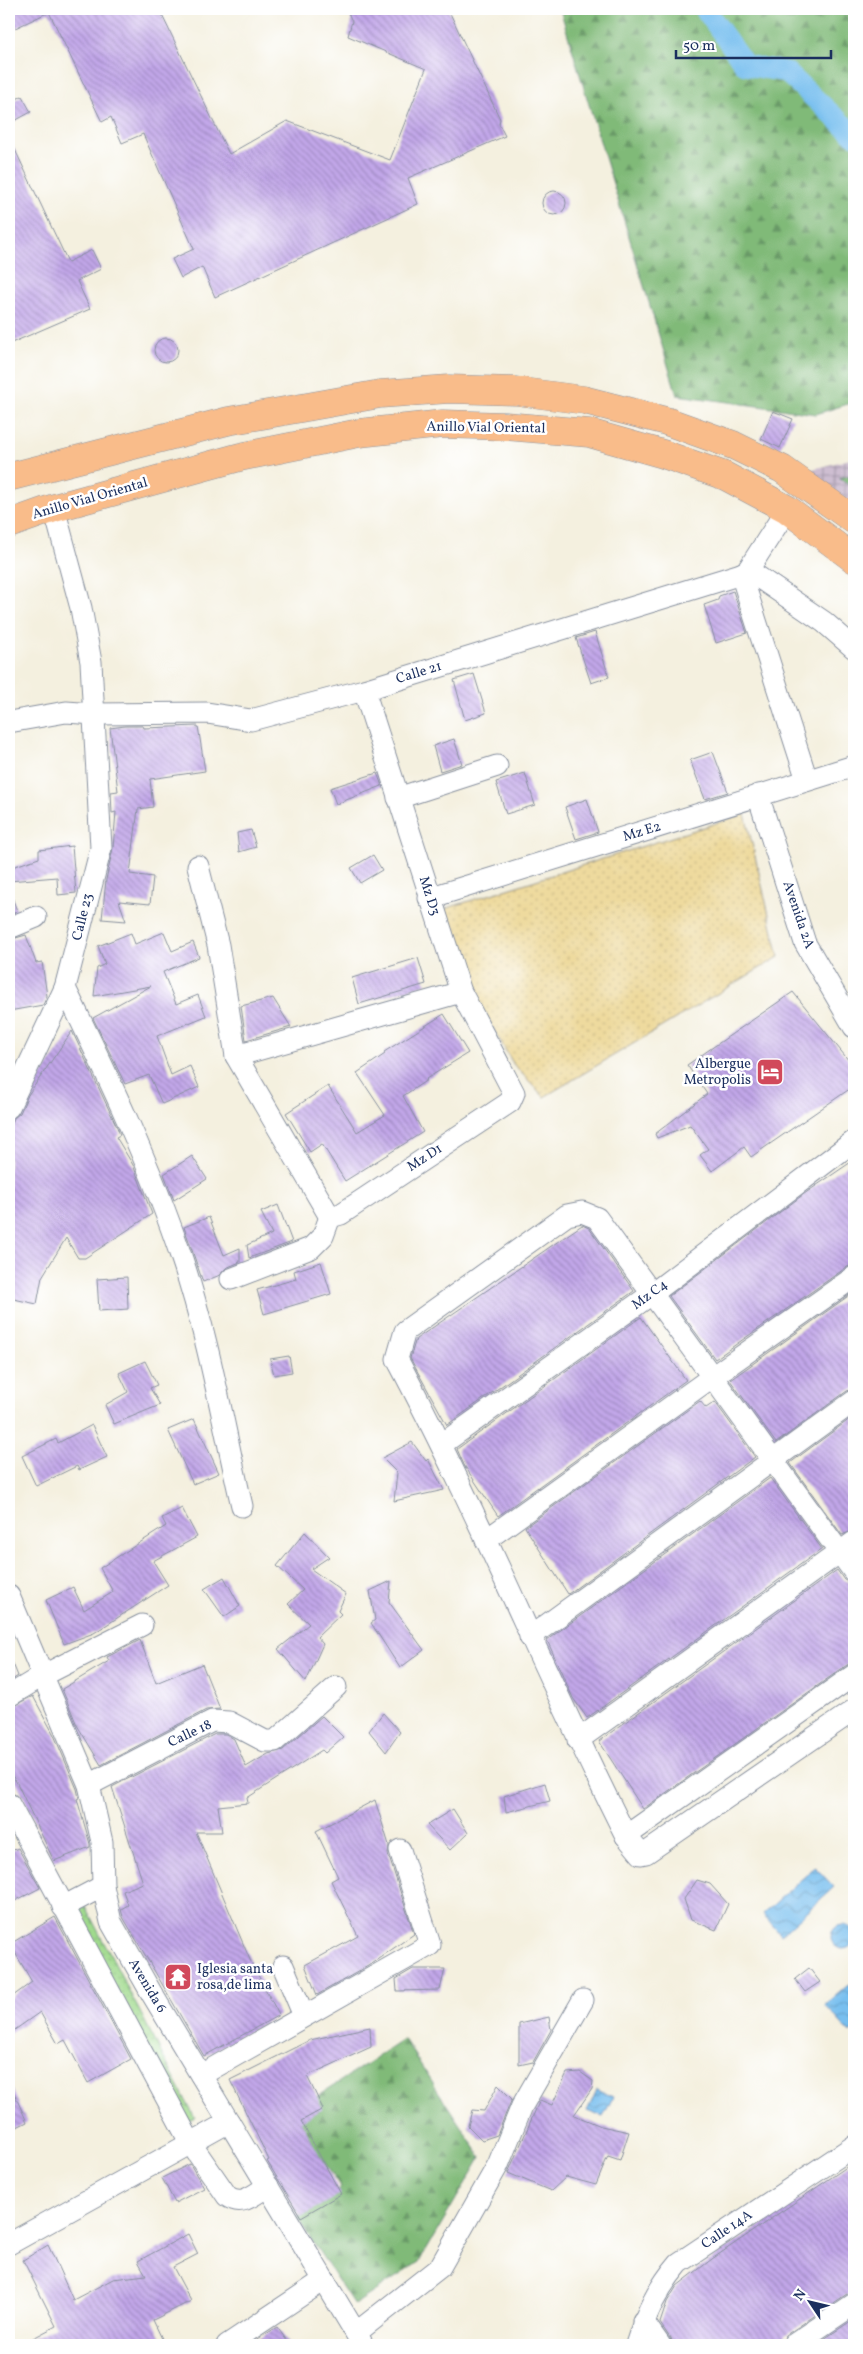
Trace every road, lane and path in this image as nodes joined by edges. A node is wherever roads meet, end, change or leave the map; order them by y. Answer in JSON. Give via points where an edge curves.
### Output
{"nodes":[{"id":1,"x":9,"y":477,"type":"edge"},
{"id":2,"x":54,"y":508,"type":"junction"},
{"id":3,"x":787,"y":508,"type":"junction"},
{"id":4,"x":854,"y":520,"type":"edge"},
{"id":5,"x":9,"y":524,"type":"edge"},
{"id":6,"x":854,"y":559,"type":"edge"},
{"id":7,"x":744,"y":572,"type":"junction"},
{"id":8,"x":854,"y":648,"type":"edge"},
{"id":9,"x":364,"y":690,"type":"junction"},
{"id":10,"x":95,"y":714,"type":"junction"},
{"id":11,"x":9,"y":722,"type":"edge"},
{"id":12,"x":497,"y":766,"type":"dead end"},
{"id":13,"x":854,"y":766,"type":"edge"},
{"id":14,"x":808,"y":780,"type":"junction"},
{"id":15,"x":758,"y":795,"type":"junction"},
{"id":16,"x":398,"y":798,"type":"junction"},
{"id":17,"x":198,"y":866,"type":"dead end"},
{"id":18,"x":429,"y":898,"type":"junction"},
{"id":19,"x":36,"y":916,"type":"dead end"},
{"id":20,"x":9,"y":928,"type":"edge"},
{"id":21,"x":66,"y":988,"type":"junction"},
{"id":22,"x":461,"y":992,"type":"junction"},
{"id":23,"x":848,"y":1005,"type":"edge"},
{"id":24,"x":854,"y":1027,"type":"edge"},
{"id":25,"x":236,"y":1056,"type":"junction"},
{"id":26,"x":514,"y":1093,"type":"joint"},
{"id":27,"x":9,"y":1107,"type":"edge"},
{"id":28,"x":854,"y":1141,"type":"edge"},
{"id":29,"x":330,"y":1217,"type":"junction"},
{"id":30,"x":854,"y":1277,"type":"edge"},
{"id":31,"x":231,"y":1279,"type":"dead end"},
{"id":32,"x":653,"y":1293,"type":"junction"},
{"id":33,"x":712,"y":1377,"type":"junction"},
{"id":34,"x":854,"y":1401,"type":"edge"},
{"id":35,"x":442,"y":1444,"type":"junction"},
{"id":36,"x":773,"y":1460,"type":"junction"},
{"id":37,"x":242,"y":1506,"type":"dead end"},
{"id":38,"x":486,"y":1540,"type":"junction"},
{"id":39,"x":847,"y":1547,"type":"edge"},
{"id":40,"x":854,"y":1572,"type":"edge"},
{"id":41,"x":9,"y":1596,"type":"edge"},
{"id":42,"x":142,"y":1625,"type":"dead end"},
{"id":43,"x":530,"y":1636,"type":"junction"},
{"id":44,"x":854,"y":1675,"type":"edge"},
{"id":45,"x":42,"y":1676,"type":"junction"},
{"id":46,"x":336,"y":1687,"type":"dead end"},
{"id":47,"x":9,"y":1696,"type":"edge"},
{"id":48,"x":854,"y":1710,"type":"edge"},
{"id":49,"x":578,"y":1740,"type":"junction"},
{"id":50,"x":89,"y":1785,"type":"junction"},
{"id":51,"x":9,"y":1804,"type":"edge"},
{"id":52,"x":626,"y":1836,"type":"junction"},
{"id":53,"x":400,"y":1850,"type":"dead end"},
{"id":54,"x":102,"y":1886,"type":"junction"},
{"id":55,"x":63,"y":1907,"type":"junction"},
{"id":56,"x":283,"y":1966,"type":"dead end"},
{"id":57,"x":583,"y":2000,"type":"dead end"},
{"id":58,"x":304,"y":2016,"type":"junction"},
{"id":59,"x":201,"y":2075,"type":"junction"},
{"id":60,"x":229,"y":2122,"type":"junction"},
{"id":61,"x":192,"y":2144,"type":"junction"},
{"id":62,"x":854,"y":2146,"type":"edge"},
{"id":63,"x":268,"y":2186,"type":"junction"},
{"id":64,"x":9,"y":2244,"type":"edge"},
{"id":65,"x":324,"y":2280,"type":"junction"},
{"id":66,"x":854,"y":2304,"type":"edge"},
{"id":67,"x":643,"y":2321,"type":"junction"},
{"id":68,"x":359,"y":2339,"type":"edge"},
{"id":69,"x":227,"y":2345,"type":"edge"},
{"id":70,"x":636,"y":2345,"type":"edge"},
{"id":71,"x":660,"y":2345,"type":"edge"},
{"id":72,"x":793,"y":2345,"type":"edge"}],
"edges":[{"from":1,"to":4,"type":"highway","via":[[228,421],[380,394],[449,389],[516,392],[584,400],[666,421],[733,445],[782,469]]},
{"from":2,"to":3,"type":"highway","name":"Anillo Vial Oriental","via":[[240,457],[359,433],[443,424],[589,433],[725,476]]},
{"from":2,"to":5,"type":"highway","name":"Anillo Vial Oriental"},
{"from":2,"to":10,"type":"street","name":"Calle 23","via":[[81,608],[91,662]]},
{"from":3,"to":6,"type":"highway","name":"Anillo Vial Oriental"},
{"from":3,"to":7,"type":"street"},
{"from":7,"to":8,"type":"street","via":[[824,622]]},
{"from":7,"to":9,"type":"street","name":"Calle 21"},
{"from":7,"to":14,"type":"street"},
{"from":9,"to":10,"type":"street","name":"Calle 21","via":[[250,720],[207,713]]},
{"from":9,"to":16,"type":"street","name":"Mz D3"},
{"from":10,"to":11,"type":"street","name":"Calle 21","via":[[66,712]]},
{"from":10,"to":21,"type":"street","name":"Calle 23","via":[[101,848]]},
{"from":12,"to":16,"type":"street"},
{"from":13,"to":14,"type":"street","name":"Mz E2"},
{"from":14,"to":15,"type":"street","name":"Mz E2"},
{"from":15,"to":18,"type":"street","name":"Mz E2"},
{"from":15,"to":23,"type":"street","name":"Avenida 2A","via":[[805,943]]},
{"from":16,"to":18,"type":"street","name":"Mz D3"},
{"from":17,"to":25,"type":"street","via":[[218,945]]},
{"from":18,"to":22,"type":"street","name":"Mz D3"},
{"from":19,"to":20,"type":"street"},
{"from":21,"to":27,"type":"street","name":"Calle 23"},
{"from":21,"to":37,"type":"street","via":[[108,1075],[183,1260]]},
{"from":22,"to":25,"type":"street"},
{"from":22,"to":26,"type":"street","name":"Mz D3"},
{"from":23,"to":24,"type":"street","name":"Avenida 2A"},
{"from":25,"to":29,"type":"street"},
{"from":26,"to":29,"type":"street","name":"Mz D1","via":[[510,1102],[340,1214]]},
{"from":28,"to":32,"type":"street","name":"Mz C4"},
{"from":29,"to":31,"type":"street","via":[[323,1236],[311,1248]]},
{"from":30,"to":33,"type":"street"},
{"from":32,"to":33,"type":"street"},
{"from":32,"to":35,"type":"street","name":"Mz C4"},
{"from":32,"to":35,"type":"street","via":[[597,1218],[582,1212],[567,1215],[405,1331],[396,1360]]},
{"from":33,"to":36,"type":"street"},
{"from":33,"to":38,"type":"street"},
{"from":34,"to":36,"type":"street"},
{"from":35,"to":38,"type":"street"},
{"from":36,"to":39,"type":"street"},
{"from":36,"to":43,"type":"street"},
{"from":38,"to":43,"type":"street"},
{"from":39,"to":40,"type":"street"},
{"from":39,"to":49,"type":"street"},
{"from":41,"to":45,"type":"street","name":"Avenida 6"},
{"from":42,"to":45,"type":"street"},
{"from":43,"to":49,"type":"street"},
{"from":44,"to":52,"type":"street"},
{"from":45,"to":47,"type":"street"},
{"from":45,"to":50,"type":"street","name":"Avenida 6"},
{"from":46,"to":50,"type":"street","name":"Calle 18","via":[[275,1741],[265,1741],[229,1722],[212,1722]]},
{"from":48,"to":52,"type":"street","via":[[646,1853],[641,1854],[635,1849]]},
{"from":49,"to":52,"type":"street"},
{"from":50,"to":54,"type":"street","name":"Avenida 6","via":[[102,1842]]},
{"from":51,"to":55,"type":"street"},
{"from":53,"to":58,"type":"street","via":[[430,1944]]},
{"from":54,"to":55,"type":"street"},
{"from":54,"to":59,"type":"street","name":"Avenida 6","via":[[111,1922]]},
{"from":55,"to":61,"type":"street"},
{"from":56,"to":58,"type":"street"},
{"from":57,"to":68,"type":"street","via":[[522,2106],[498,2165],[440,2267]]},
{"from":58,"to":59,"type":"street"},
{"from":59,"to":60,"type":"street","name":"Avenida 6"},
{"from":60,"to":61,"type":"street"},
{"from":60,"to":63,"type":"street","name":"Avenida 6"},
{"from":61,"to":63,"type":"street","via":[[227,2196],[234,2201],[241,2202]]},
{"from":61,"to":64,"type":"street"},
{"from":62,"to":67,"type":"street","name":"Calle 14A","via":[[679,2263],[660,2286]]},
{"from":63,"to":65,"type":"street","name":"Avenida 6"},
{"from":65,"to":68,"type":"street","name":"Avenida 6"},
{"from":65,"to":69,"type":"street"},
{"from":66,"to":72,"type":"street"},
{"from":67,"to":70,"type":"street","name":"Calle 14A"},
{"from":67,"to":71,"type":"street"}]}
